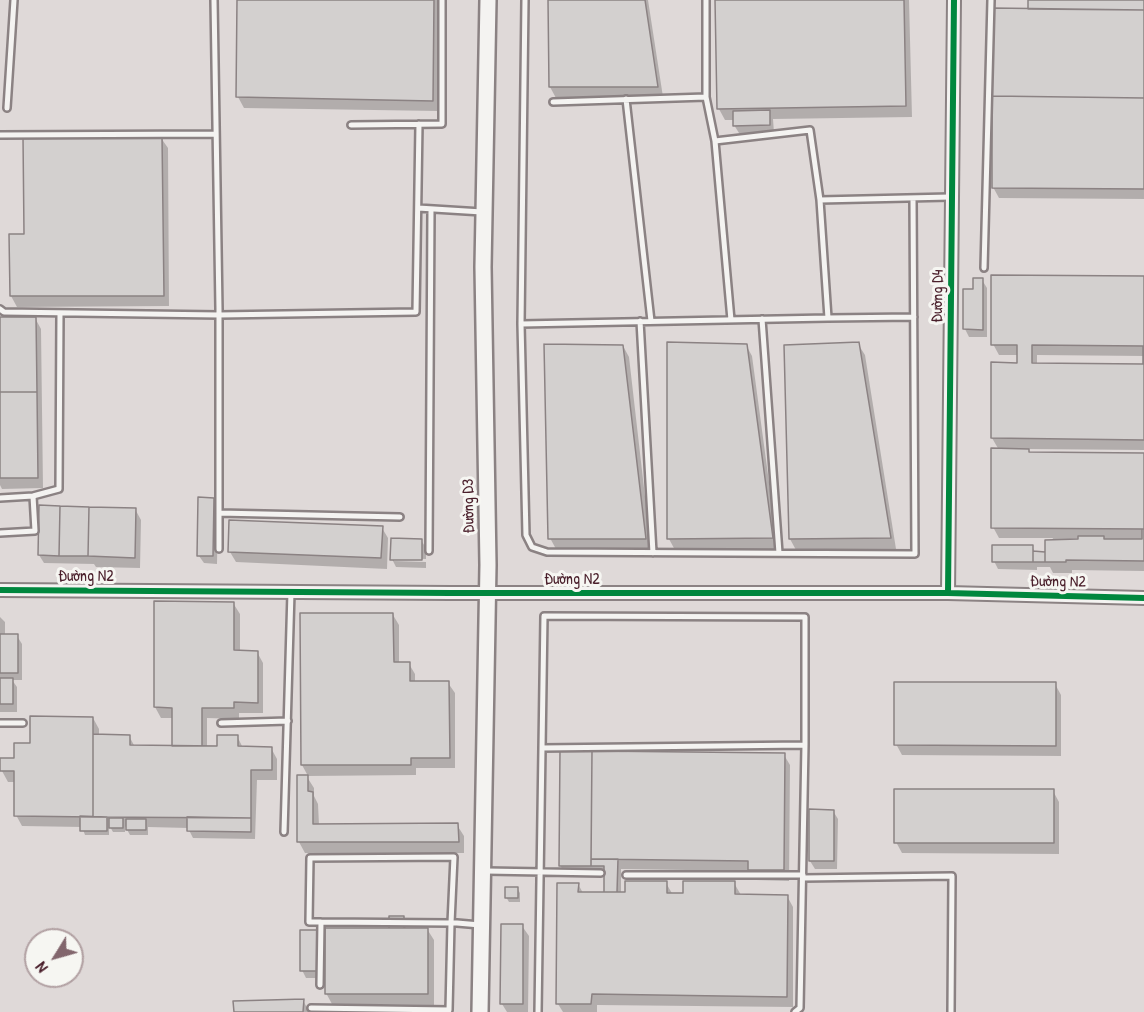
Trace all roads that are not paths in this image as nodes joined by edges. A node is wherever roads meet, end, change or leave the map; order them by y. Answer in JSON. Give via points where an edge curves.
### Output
{"nodes":[{"id":1,"x":14,"y":0,"type":"edge"},
{"id":2,"x":214,"y":0,"type":"edge"},
{"id":3,"x":442,"y":0,"type":"edge"},
{"id":4,"x":488,"y":0,"type":"edge"},
{"id":5,"x":525,"y":0,"type":"edge"},
{"id":6,"x":706,"y":0,"type":"edge"},
{"id":7,"x":954,"y":0,"type":"edge"},
{"id":8,"x":991,"y":0,"type":"edge"},
{"id":9,"x":706,"y":97,"type":"junction"},
{"id":10,"x":626,"y":99,"type":"junction"},
{"id":11,"x":553,"y":102,"type":"dead end"},
{"id":12,"x":7,"y":108,"type":"dead end"},
{"id":13,"x":419,"y":124,"type":"junction"},
{"id":14,"x":351,"y":125,"type":"dead end"},
{"id":15,"x":216,"y":134,"type":"junction"},
{"id":16,"x":0,"y":135,"type":"edge"},
{"id":17,"x":715,"y":141,"type":"junction"},
{"id":18,"x":952,"y":197,"type":"junction"},
{"id":19,"x":913,"y":198,"type":"junction"},
{"id":20,"x":820,"y":200,"type":"junction"},
{"id":21,"x":418,"y":208,"type":"junction"},
{"id":22,"x":431,"y":209,"type":"junction"},
{"id":23,"x":484,"y":212,"type":"junction"},
{"id":24,"x":984,"y":268,"type":"dead end"},
{"id":25,"x":0,"y":309,"type":"edge"},
{"id":26,"x":60,"y":313,"type":"junction"},
{"id":27,"x":219,"y":315,"type":"junction"},
{"id":28,"x":914,"y":317,"type":"junction"},
{"id":29,"x":828,"y":318,"type":"junction"},
{"id":30,"x":762,"y":319,"type":"junction"},
{"id":31,"x":731,"y":320,"type":"junction"},
{"id":32,"x":640,"y":321,"type":"junction"},
{"id":33,"x":651,"y":321,"type":"junction"},
{"id":34,"x":521,"y":324,"type":"junction"},
{"id":35,"x":33,"y":496,"type":"junction"},
{"id":36,"x":0,"y":498,"type":"edge"},
{"id":37,"x":219,"y":513,"type":"junction"},
{"id":38,"x":400,"y":518,"type":"dead end"},
{"id":39,"x":0,"y":533,"type":"edge"},
{"id":40,"x":219,"y":549,"type":"dead end"},
{"id":41,"x":429,"y":551,"type":"dead end"},
{"id":42,"x":652,"y":553,"type":"junction"},
{"id":43,"x":779,"y":553,"type":"junction"},
{"id":44,"x":0,"y":590,"type":"edge"},
{"id":45,"x":291,"y":592,"type":"junction"},
{"id":46,"x":488,"y":593,"type":"junction"},
{"id":47,"x":948,"y":593,"type":"junction"},
{"id":48,"x":1144,"y":598,"type":"edge"},
{"id":49,"x":288,"y":721,"type":"junction"},
{"id":50,"x":0,"y":723,"type":"edge"},
{"id":51,"x":23,"y":723,"type":"dead end"},
{"id":52,"x":221,"y":723,"type":"dead end"},
{"id":53,"x":805,"y":745,"type":"junction"},
{"id":54,"x":542,"y":748,"type":"junction"},
{"id":55,"x":284,"y":832,"type":"dead end"},
{"id":56,"x":482,"y":871,"type":"junction"},
{"id":57,"x":540,"y":873,"type":"junction"},
{"id":58,"x":601,"y":873,"type":"dead end"},
{"id":59,"x":626,"y":875,"type":"dead end"},
{"id":60,"x":803,"y":877,"type":"junction"},
{"id":61,"x":321,"y":922,"type":"junction"},
{"id":62,"x":451,"y":923,"type":"junction"},
{"id":63,"x":482,"y":925,"type":"junction"},
{"id":64,"x":320,"y":985,"type":"dead end"},
{"id":65,"x":311,"y":1008,"type":"dead end"},
{"id":66,"x":480,"y":1012,"type":"edge"},
{"id":67,"x":538,"y":1012,"type":"edge"},
{"id":68,"x":795,"y":1012,"type":"edge"},
{"id":69,"x":951,"y":1012,"type":"edge"}],
"edges":[{"from":1,"to":12,"type":"lane"},
{"from":2,"to":15,"type":"lane"},
{"from":3,"to":13,"type":"lane","via":[[442,124]]},
{"from":4,"to":23,"type":"main road","name":"Đường D3"},
{"from":5,"to":34,"type":"lane"},
{"from":6,"to":9,"type":"lane"},
{"from":7,"to":18,"type":"street","name":"Đường D4"},
{"from":8,"to":24,"type":"lane"},
{"from":9,"to":10,"type":"lane"},
{"from":9,"to":17,"type":"lane"},
{"from":10,"to":11,"type":"lane"},
{"from":10,"to":33,"type":"lane"},
{"from":13,"to":14,"type":"lane"},
{"from":13,"to":21,"type":"lane"},
{"from":15,"to":16,"type":"lane"},
{"from":15,"to":27,"type":"lane"},
{"from":17,"to":20,"type":"lane","via":[[810,130]]},
{"from":17,"to":31,"type":"lane"},
{"from":18,"to":19,"type":"lane"},
{"from":18,"to":47,"type":"street","name":"Đường D4"},
{"from":19,"to":20,"type":"lane"},
{"from":19,"to":28,"type":"lane"},
{"from":20,"to":29,"type":"lane"},
{"from":21,"to":22,"type":"lane"},
{"from":21,"to":27,"type":"lane","via":[[416,312]]},
{"from":22,"to":23,"type":"lane"},
{"from":22,"to":41,"type":"lane"},
{"from":23,"to":46,"type":"main road","name":"Đường D3"},
{"from":25,"to":26,"type":"lane"},
{"from":26,"to":27,"type":"lane"},
{"from":26,"to":35,"type":"lane","via":[[60,489]]},
{"from":27,"to":37,"type":"lane"},
{"from":28,"to":29,"type":"lane"},
{"from":28,"to":43,"type":"lane","via":[[915,554]]},
{"from":29,"to":30,"type":"lane"},
{"from":30,"to":31,"type":"lane"},
{"from":30,"to":43,"type":"lane"},
{"from":31,"to":33,"type":"lane"},
{"from":32,"to":33,"type":"lane"},
{"from":32,"to":34,"type":"lane"},
{"from":32,"to":42,"type":"lane"},
{"from":34,"to":42,"type":"lane","via":[[528,542],[547,552]]},
{"from":35,"to":36,"type":"lane"},
{"from":35,"to":39,"type":"lane","via":[[35,531]]},
{"from":37,"to":38,"type":"lane"},
{"from":37,"to":40,"type":"lane"},
{"from":42,"to":43,"type":"lane"},
{"from":44,"to":45,"type":"street","name":"Đường N2"},
{"from":45,"to":46,"type":"street","name":"Đường N2"},
{"from":45,"to":49,"type":"lane"},
{"from":46,"to":47,"type":"street","name":"Đường N2"},
{"from":46,"to":56,"type":"main road","name":"Đường D3"},
{"from":47,"to":48,"type":"street","name":"Đường N2"},
{"from":49,"to":52,"type":"lane"},
{"from":49,"to":55,"type":"lane"},
{"from":50,"to":51,"type":"lane"},
{"from":53,"to":54,"type":"lane"},
{"from":53,"to":54,"type":"lane","via":[[805,617],[544,616]]},
{"from":53,"to":60,"type":"lane"},
{"from":54,"to":57,"type":"lane"},
{"from":56,"to":57,"type":"lane"},
{"from":56,"to":63,"type":"main road","name":"Đường D3"},
{"from":57,"to":58,"type":"lane"},
{"from":57,"to":67,"type":"lane"},
{"from":59,"to":60,"type":"lane"},
{"from":60,"to":68,"type":"lane","via":[[800,1008]]},
{"from":60,"to":69,"type":"lane","via":[[952,876]]},
{"from":61,"to":62,"type":"lane"},
{"from":61,"to":62,"type":"lane","via":[[309,922],[310,858],[454,857]]},
{"from":61,"to":64,"type":"lane"},
{"from":62,"to":63,"type":"lane"},
{"from":62,"to":65,"type":"lane","via":[[450,1010]]},
{"from":63,"to":66,"type":"main road","name":"Đường D3"}]}
